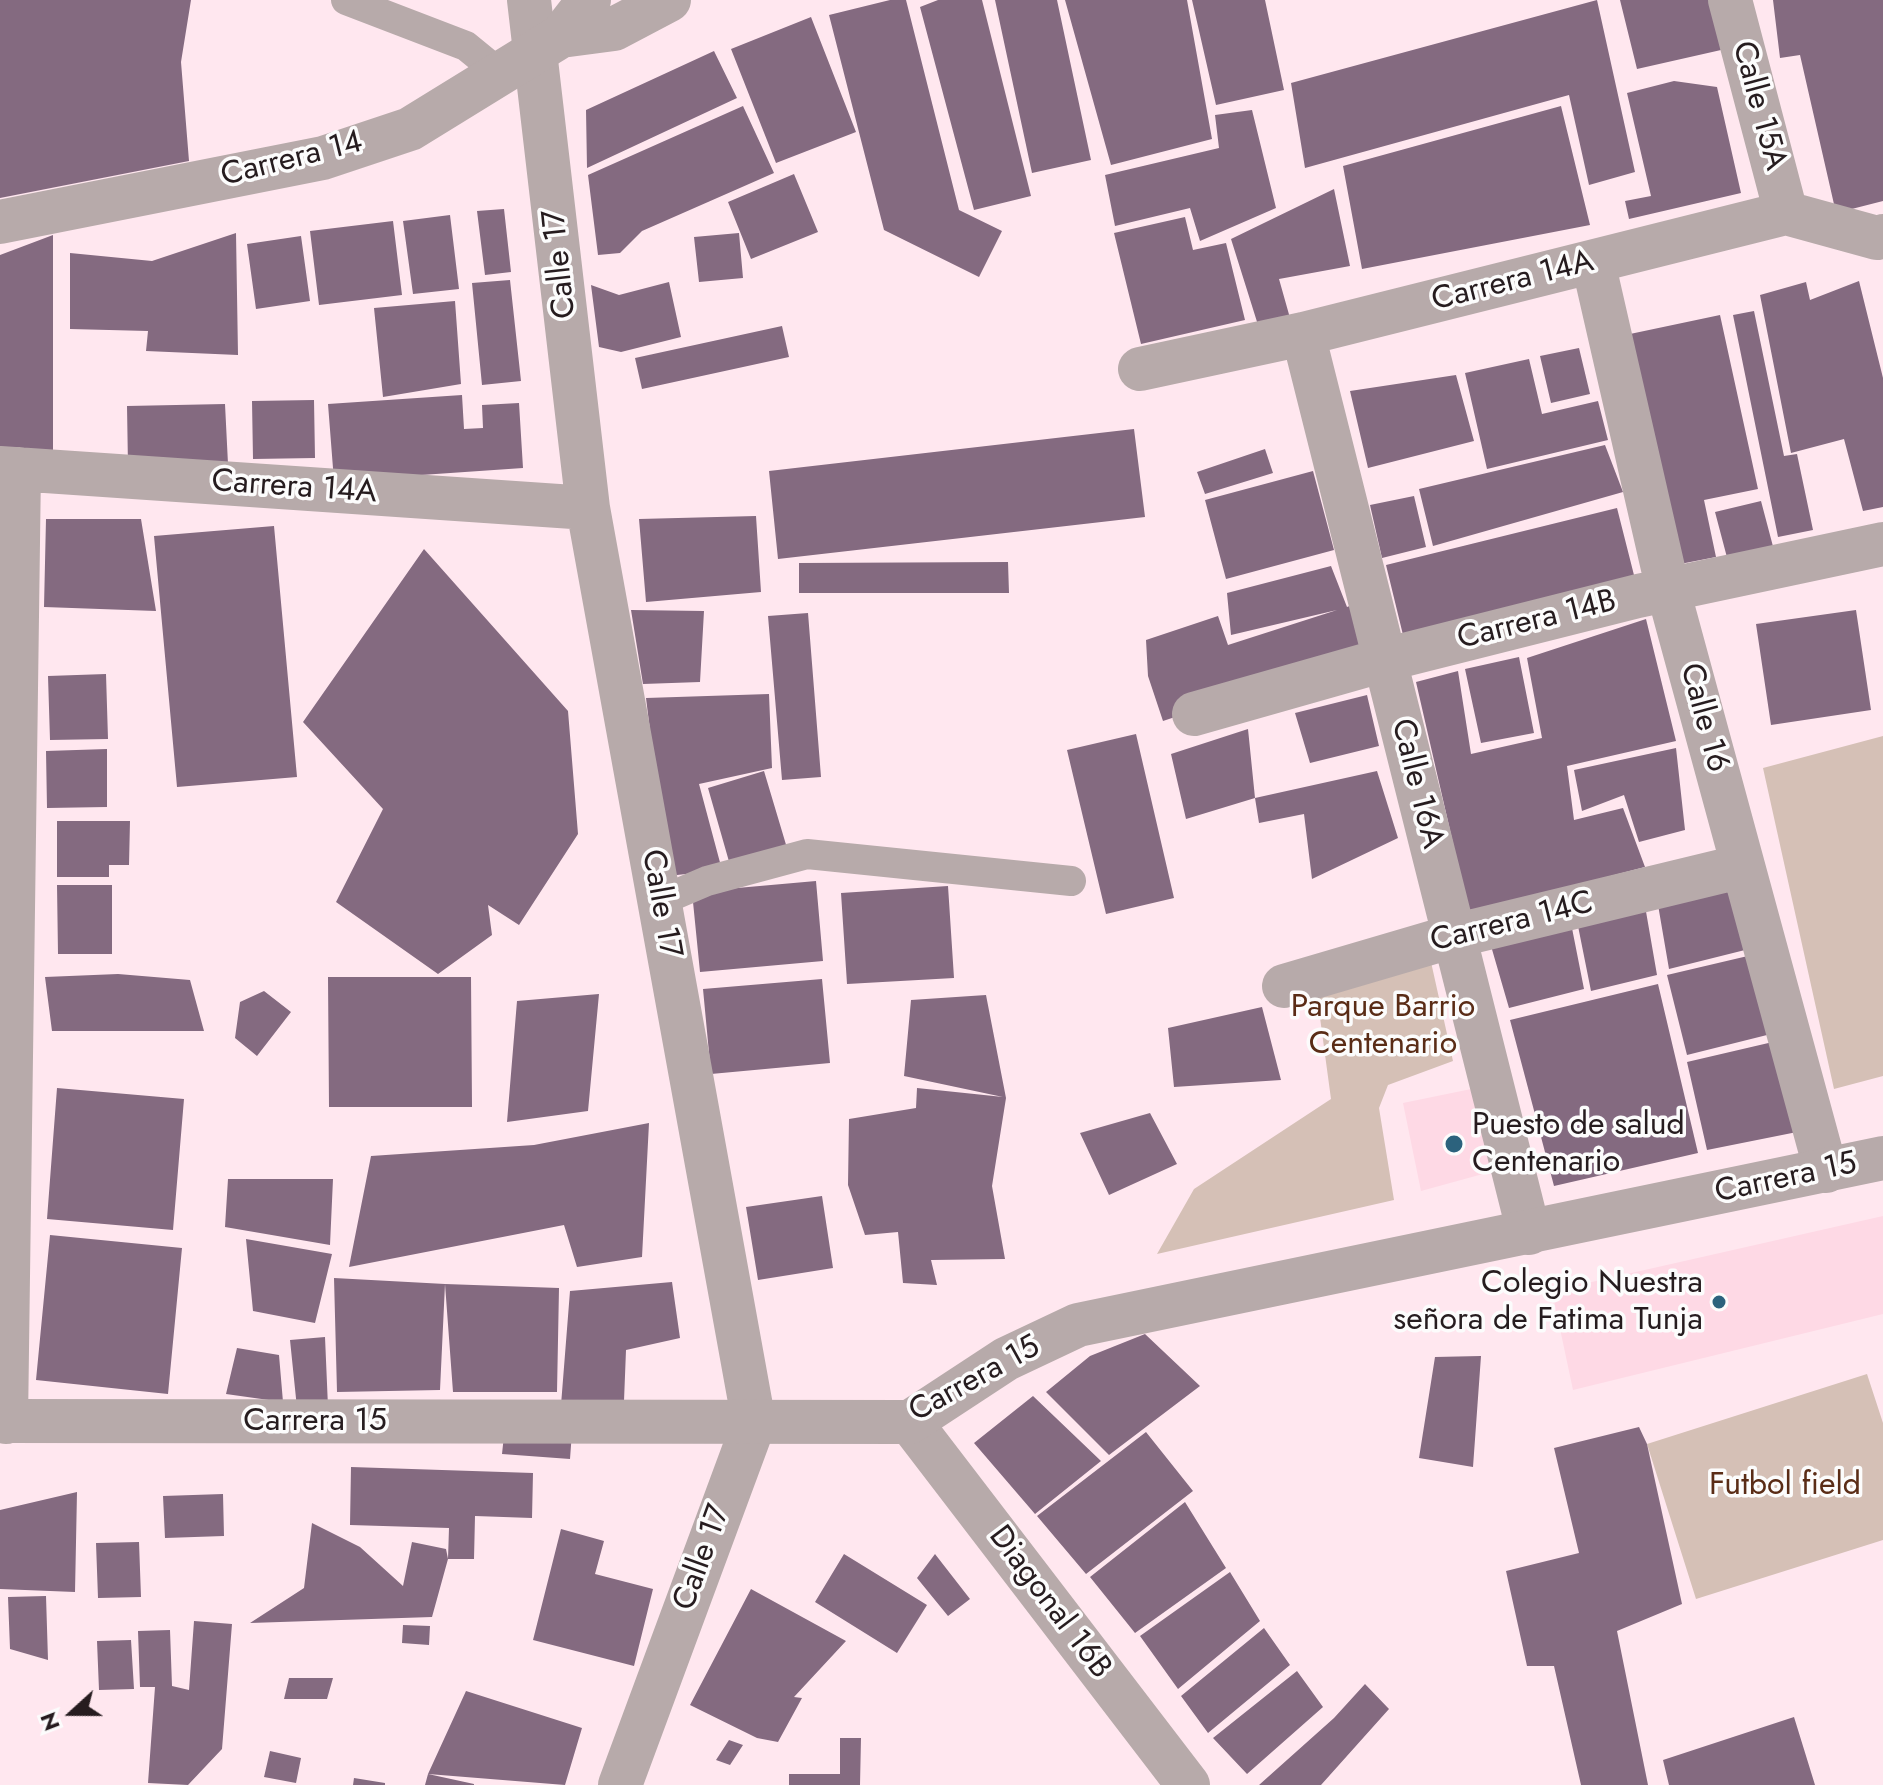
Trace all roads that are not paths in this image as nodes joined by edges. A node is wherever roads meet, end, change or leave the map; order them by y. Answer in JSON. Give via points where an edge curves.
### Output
{"nodes":[{"id":1,"x":346,"y":0,"type":"edge"},
{"id":2,"x":529,"y":0,"type":"edge"},
{"id":3,"x":589,"y":0,"type":"edge"},
{"id":4,"x":669,"y":0,"type":"edge"},
{"id":5,"x":1730,"y":0,"type":"edge"},
{"id":6,"x":548,"y":43,"type":"junction"},
{"id":7,"x":499,"y":73,"type":"junction"},
{"id":8,"x":1786,"y":213,"type":"junction"},
{"id":9,"x":0,"y":222,"type":"edge"},
{"id":10,"x":1881,"y":246,"type":"edge"},
{"id":11,"x":1593,"y":262,"type":"junction"},
{"id":12,"x":1303,"y":334,"type":"junction"},
{"id":13,"x":1140,"y":369,"type":"dead end"},
{"id":14,"x":10,"y":468,"type":"edge"},
{"id":15,"x":588,"y":508,"type":"junction"},
{"id":16,"x":1883,"y":544,"type":"edge"},
{"id":17,"x":1668,"y":590,"type":"junction"},
{"id":18,"x":1384,"y":660,"type":"junction"},
{"id":19,"x":1194,"y":714,"type":"dead end"},
{"id":20,"x":1743,"y":866,"type":"junction"},
{"id":21,"x":1071,"y":881,"type":"dead end"},
{"id":22,"x":660,"y":901,"type":"junction"},
{"id":23,"x":1454,"y":936,"type":"junction"},
{"id":24,"x":1284,"y":986,"type":"dead end"},
{"id":25,"x":1883,"y":1158,"type":"edge"},
{"id":26,"x":1826,"y":1171,"type":"junction"},
{"id":27,"x":1529,"y":1233,"type":"junction"},
{"id":28,"x":3,"y":1422,"type":"edge"},
{"id":29,"x":910,"y":1422,"type":"junction"},
{"id":30,"x":754,"y":1423,"type":"junction"},
{"id":31,"x":620,"y":1785,"type":"edge"},
{"id":32,"x":1188,"y":1785,"type":"edge"}],
"edges":[{"from":1,"to":7,"type":"lane","via":[[466,46]]},
{"from":2,"to":6,"type":"street","name":"Calle 17"},
{"from":3,"to":6,"type":"street","name":"Carrera 14"},
{"from":4,"to":6,"type":"street","name":"Carrera 14","via":[[614,29]]},
{"from":5,"to":8,"type":"street","name":"Calle 15A"},
{"from":6,"to":7,"type":"street","name":"Carrera 14"},
{"from":6,"to":15,"type":"street","name":"Calle 17"},
{"from":7,"to":9,"type":"street","name":"Carrera 14","via":[[410,129],[323,158]]},
{"from":8,"to":10,"type":"street","name":"Carrera 14A"},
{"from":8,"to":11,"type":"street","name":"Carrera 14A"},
{"from":11,"to":12,"type":"street","name":"Carrera 14A"},
{"from":11,"to":17,"type":"street","name":"Calle 16"},
{"from":12,"to":13,"type":"street","name":"Carrera 14A"},
{"from":12,"to":18,"type":"street","name":"Calle 16A"},
{"from":14,"to":15,"type":"street","name":"Carrera 14A"},
{"from":14,"to":28,"type":"street"},
{"from":15,"to":22,"type":"street","name":"Calle 17"},
{"from":16,"to":17,"type":"street","name":"Carrera 14B"},
{"from":17,"to":18,"type":"street","name":"Carrera 14B"},
{"from":17,"to":20,"type":"street","name":"Calle 16"},
{"from":18,"to":19,"type":"street","name":"Carrera 14B"},
{"from":18,"to":23,"type":"street","name":"Calle 16A"},
{"from":20,"to":23,"type":"street","name":"Carrera 14C"},
{"from":20,"to":26,"type":"street","name":"Calle 16"},
{"from":21,"to":22,"type":"lane","via":[[807,854],[707,881]]},
{"from":22,"to":30,"type":"street","name":"Calle 17"},
{"from":23,"to":24,"type":"street","name":"Carrera 14C"},
{"from":23,"to":27,"type":"street","name":"Calle 16A"},
{"from":25,"to":26,"type":"street","name":"Carrera 15"},
{"from":26,"to":27,"type":"street","name":"Carrera 15"},
{"from":27,"to":29,"type":"street","name":"Carrera 15","via":[[1078,1325],[1006,1359]]},
{"from":28,"to":30,"type":"street","name":"Carrera 15"},
{"from":29,"to":30,"type":"street","name":"Carrera 15"},
{"from":29,"to":32,"type":"street","name":"Diagonal 16B"},
{"from":30,"to":31,"type":"street","name":"Calle 17"}]}
